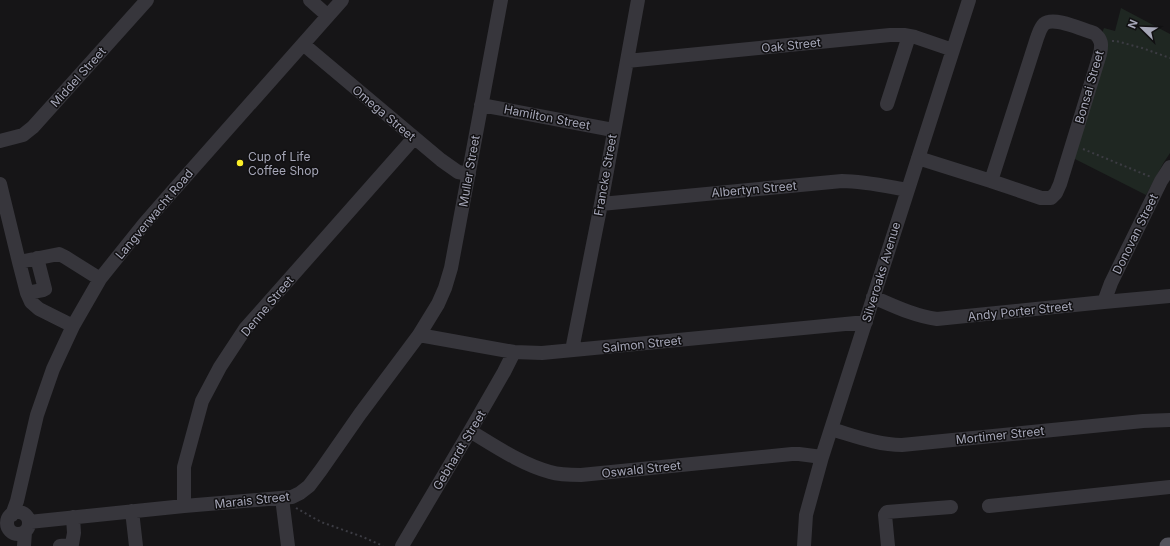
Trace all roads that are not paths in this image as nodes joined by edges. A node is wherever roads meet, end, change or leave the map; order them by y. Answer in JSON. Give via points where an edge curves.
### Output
{"nodes":[{"id":1,"x":147,"y":0,"type":"edge"},
{"id":2,"x":310,"y":0,"type":"edge"},
{"id":3,"x":342,"y":0,"type":"edge"},
{"id":4,"x":501,"y":0,"type":"edge"},
{"id":5,"x":638,"y":0,"type":"edge"},
{"id":6,"x":969,"y":0,"type":"edge"},
{"id":7,"x":328,"y":16,"type":"junction"},
{"id":8,"x":909,"y":36,"type":"junction"},
{"id":9,"x":303,"y":44,"type":"junction"},
{"id":10,"x":953,"y":50,"type":"junction"},
{"id":11,"x":627,"y":61,"type":"junction"},
{"id":12,"x":887,"y":104,"type":"dead end"},
{"id":13,"x":481,"y":105,"type":"junction"},
{"id":14,"x":613,"y":130,"type":"junction"},
{"id":15,"x":414,"y":138,"type":"junction"},
{"id":16,"x":0,"y":141,"type":"edge"},
{"id":17,"x":918,"y":158,"type":"junction"},
{"id":18,"x":1170,"y":167,"type":"edge"},
{"id":19,"x":469,"y":174,"type":"junction"},
{"id":20,"x":991,"y":180,"type":"junction"},
{"id":21,"x":0,"y":184,"type":"edge"},
{"id":22,"x":907,"y":190,"type":"junction"},
{"id":23,"x":600,"y":204,"type":"junction"},
{"id":24,"x":38,"y":258,"type":"junction"},
{"id":25,"x":19,"y":262,"type":"junction"},
{"id":26,"x":100,"y":280,"type":"junction"},
{"id":27,"x":27,"y":293,"type":"junction"},
{"id":28,"x":1170,"y":296,"type":"edge"},
{"id":29,"x":873,"y":297,"type":"junction"},
{"id":30,"x":1104,"y":302,"type":"junction"},
{"id":31,"x":866,"y":322,"type":"junction"},
{"id":32,"x":73,"y":326,"type":"junction"},
{"id":33,"x":419,"y":334,"type":"junction"},
{"id":34,"x":572,"y":350,"type":"junction"},
{"id":35,"x":514,"y":352,"type":"junction"},
{"id":36,"x":1170,"y":420,"type":"edge"},
{"id":37,"x":832,"y":429,"type":"junction"},
{"id":38,"x":470,"y":431,"type":"junction"},
{"id":39,"x":822,"y":457,"type":"junction"},
{"id":40,"x":1170,"y":487,"type":"edge"},
{"id":41,"x":286,"y":501,"type":"junction"},
{"id":42,"x":184,"y":506,"type":"junction"},
{"id":43,"x":988,"y":506,"type":"dead end"},
{"id":44,"x":951,"y":507,"type":"dead end"},
{"id":45,"x":132,"y":512,"type":"junction"},
{"id":46,"x":73,"y":517,"type":"junction"},
{"id":47,"x":16,"y":523,"type":"edge"},
{"id":48,"x":12,"y":546,"type":"edge"},
{"id":49,"x":24,"y":546,"type":"edge"},
{"id":50,"x":60,"y":546,"type":"edge"},
{"id":51,"x":136,"y":546,"type":"edge"},
{"id":52,"x":288,"y":546,"type":"edge"},
{"id":53,"x":402,"y":546,"type":"edge"},
{"id":54,"x":804,"y":546,"type":"edge"},
{"id":55,"x":888,"y":546,"type":"edge"}],
"edges":[{"from":1,"to":16,"type":"street","name":"Middel Street","via":[[33,128]]},
{"from":2,"to":7,"type":"street"},
{"from":3,"to":7,"type":"street","name":"Langverwacht Road"},
{"from":4,"to":13,"type":"street","name":"Muller Street"},
{"from":5,"to":11,"type":"street","name":"Francke Street"},
{"from":6,"to":10,"type":"street","name":"Silveroaks Avenue"},
{"from":7,"to":9,"type":"street","name":"Langverwacht Road"},
{"from":8,"to":10,"type":"street","name":"Oak Street"},
{"from":8,"to":11,"type":"street","name":"Oak Street","via":[[890,35]]},
{"from":8,"to":12,"type":"street"},
{"from":9,"to":15,"type":"street","name":"Omega Street"},
{"from":9,"to":26,"type":"street","name":"Langverwacht Road","via":[[144,224]]},
{"from":10,"to":17,"type":"street","name":"Silveroaks Avenue"},
{"from":11,"to":14,"type":"street","name":"Francke Street"},
{"from":13,"to":14,"type":"street","name":"Hamilton Street"},
{"from":13,"to":19,"type":"street","name":"Muller Street"},
{"from":14,"to":23,"type":"street","name":"Francke Street"},
{"from":15,"to":19,"type":"street","name":"Omega Street","via":[[458,172]]},
{"from":15,"to":42,"type":"street","name":"Denne Street","via":[[245,329],[220,367],[202,401],[184,467]]},
{"from":17,"to":20,"type":"street","name":"Bonsai Street"},
{"from":17,"to":22,"type":"street","name":"Silveroaks Avenue"},
{"from":18,"to":30,"type":"street","name":"Donovan Street","via":[[1111,283]]},
{"from":19,"to":33,"type":"street","name":"Muller Street","via":[[446,288]]},
{"from":20,"to":20,"type":"street","name":"Bonsai Street","via":[[1040,198],[1051,198],[1056,193],[1100,54],[1101,40],[1094,33],[1058,21],[1045,23],[1036,38]]},
{"from":21,"to":25,"type":"street"},
{"from":22,"to":23,"type":"street","name":"Albertyn Street","via":[[858,181],[842,181]]},
{"from":22,"to":29,"type":"street","name":"Silveroaks Avenue"},
{"from":23,"to":34,"type":"street","name":"Francke Street"},
{"from":24,"to":25,"type":"street"},
{"from":24,"to":26,"type":"street","via":[[59,254],[65,256]]},
{"from":24,"to":27,"type":"street","via":[[45,289]]},
{"from":25,"to":27,"type":"street"},
{"from":26,"to":32,"type":"street","name":"Langverwacht Road"},
{"from":27,"to":32,"type":"street","via":[[31,302],[39,309]]},
{"from":28,"to":30,"type":"street","name":"Andy Porter Street"},
{"from":29,"to":30,"type":"street","name":"Andy Porter Street","via":[[926,318],[937,319]]},
{"from":29,"to":31,"type":"street","name":"Silveroaks Avenue"},
{"from":31,"to":34,"type":"street","name":"Salmon Street"},
{"from":31,"to":37,"type":"street","name":"Silveroaks Avenue"},
{"from":32,"to":47,"type":"street","name":"Langverwacht Road","via":[[37,415],[25,463],[24,504]]},
{"from":33,"to":35,"type":"street","name":"Salmon Street"},
{"from":33,"to":41,"type":"street","name":"Marais Street","via":[[309,486]]},
{"from":34,"to":35,"type":"street","name":"Salmon Street"},
{"from":35,"to":38,"type":"street","name":"Gebhardt Street"},
{"from":36,"to":37,"type":"street","name":"Mortimer Street","via":[[902,445],[889,445]]},
{"from":37,"to":39,"type":"street","name":"Silveroaks Avenue"},
{"from":38,"to":39,"type":"street","name":"Oswald Street","via":[[523,461],[566,475],[581,476],[792,454]]},
{"from":38,"to":53,"type":"street","name":"Gebhardt Street"},
{"from":39,"to":54,"type":"street","name":"Silveroaks Avenue","via":[[806,515]]},
{"from":40,"to":43,"type":"street"},
{"from":41,"to":42,"type":"street","name":"Marais Street"},
{"from":41,"to":52,"type":"street"},
{"from":42,"to":45,"type":"street","name":"Marais Street"},
{"from":44,"to":55,"type":"street","via":[[886,512]]},
{"from":45,"to":46,"type":"street","name":"Marais Street"},
{"from":45,"to":51,"type":"street"},
{"from":46,"to":47,"type":"street","name":"Marais Street"},
{"from":46,"to":50,"type":"street","via":[[72,542],[70,545]]},
{"from":47,"to":48,"type":"street","name":"Langverwacht Road"},
{"from":47,"to":49,"type":"street","name":"Langverwacht Road"}]}
